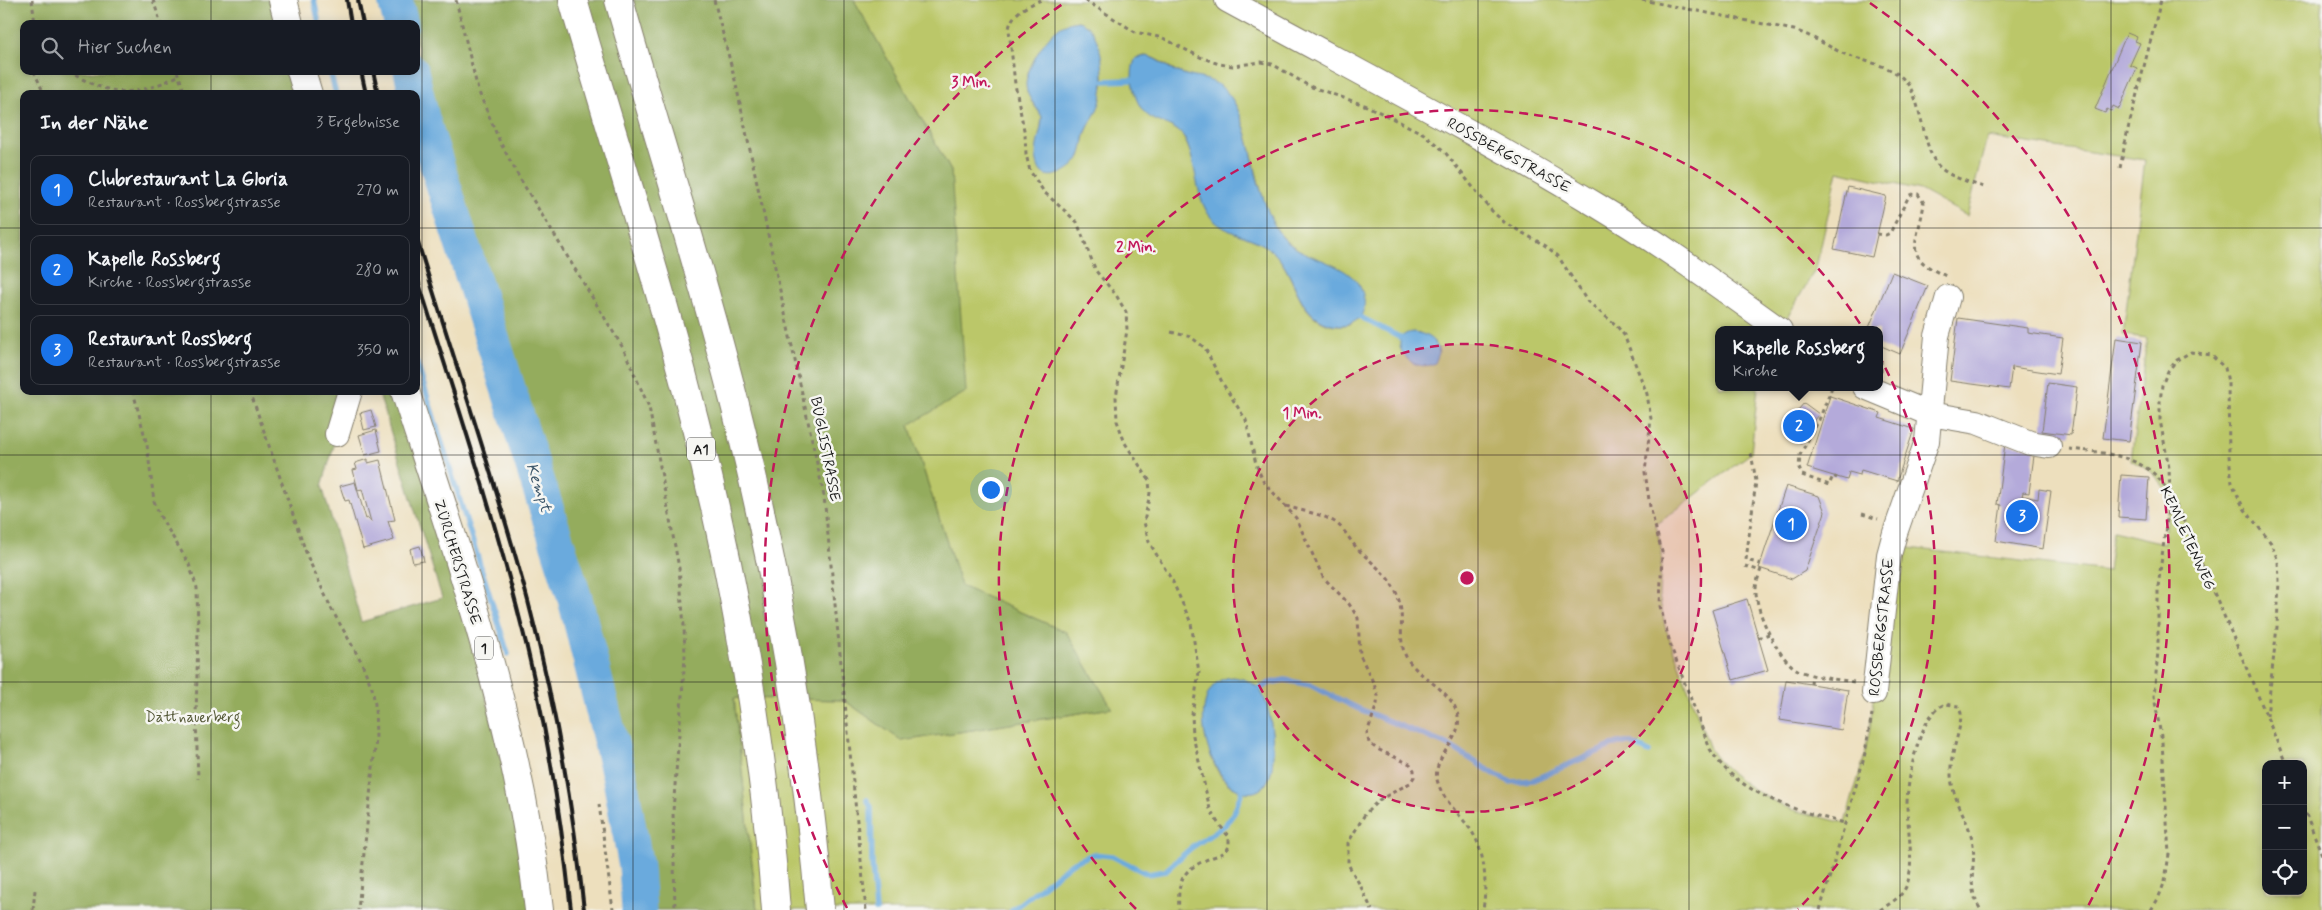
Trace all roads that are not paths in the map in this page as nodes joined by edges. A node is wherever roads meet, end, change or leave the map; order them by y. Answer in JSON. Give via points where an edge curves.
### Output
{"nodes":[{"id":1,"x":284,"y":0,"type":"edge"},
{"id":2,"x":573,"y":0,"type":"edge"},
{"id":3,"x":619,"y":0,"type":"edge"},
{"id":4,"x":1227,"y":0,"type":"edge"},
{"id":5,"x":288,"y":20,"type":"edge"},
{"id":6,"x":302,"y":75,"type":"edge"},
{"id":7,"x":307,"y":90,"type":"edge"},
{"id":8,"x":1951,"y":288,"type":"road end"},
{"id":9,"x":1774,"y":326,"type":"edge"},
{"id":10,"x":1883,"y":386,"type":"edge"},
{"id":11,"x":349,"y":395,"type":"edge"},
{"id":12,"x":406,"y":395,"type":"edge"},
{"id":13,"x":1930,"y":414,"type":"junction"},
{"id":14,"x":337,"y":434,"type":"dead end"},
{"id":15,"x":2049,"y":446,"type":"road end"},
{"id":16,"x":1874,"y":690,"type":"road end"},
{"id":17,"x":540,"y":910,"type":"edge"},
{"id":18,"x":776,"y":910,"type":"edge"},
{"id":19,"x":820,"y":910,"type":"edge"}],
"edges":[{"from":1,"to":5,"type":"main road"},
{"from":2,"to":18,"type":"main road","number":"A1","via":[[672,335],[715,506],[751,695]]},
{"from":3,"to":19,"type":"main road","via":[[721,350],[765,531],[801,740]]},
{"from":4,"to":9,"type":"street","name":"ROSSBERGSTRASSE","via":[[1599,206],[1674,254]]},
{"from":6,"to":7,"type":"main road"},
{"from":8,"to":13,"type":"street","name":"ROSSBERGSTRASSE","via":[[1937,336]]},
{"from":10,"to":13,"type":"street"},
{"from":11,"to":14,"type":"street"},
{"from":12,"to":17,"type":"main road","name":"ZÜRCHERSTRASSE","number":"1","via":[[504,718],[526,820]]},
{"from":13,"to":15,"type":"street","via":[[1977,422],[2030,443]]},
{"from":13,"to":16,"type":"street","name":"ROSSBERGSTRASSE","via":[[1927,440],[1889,555]]}]}
